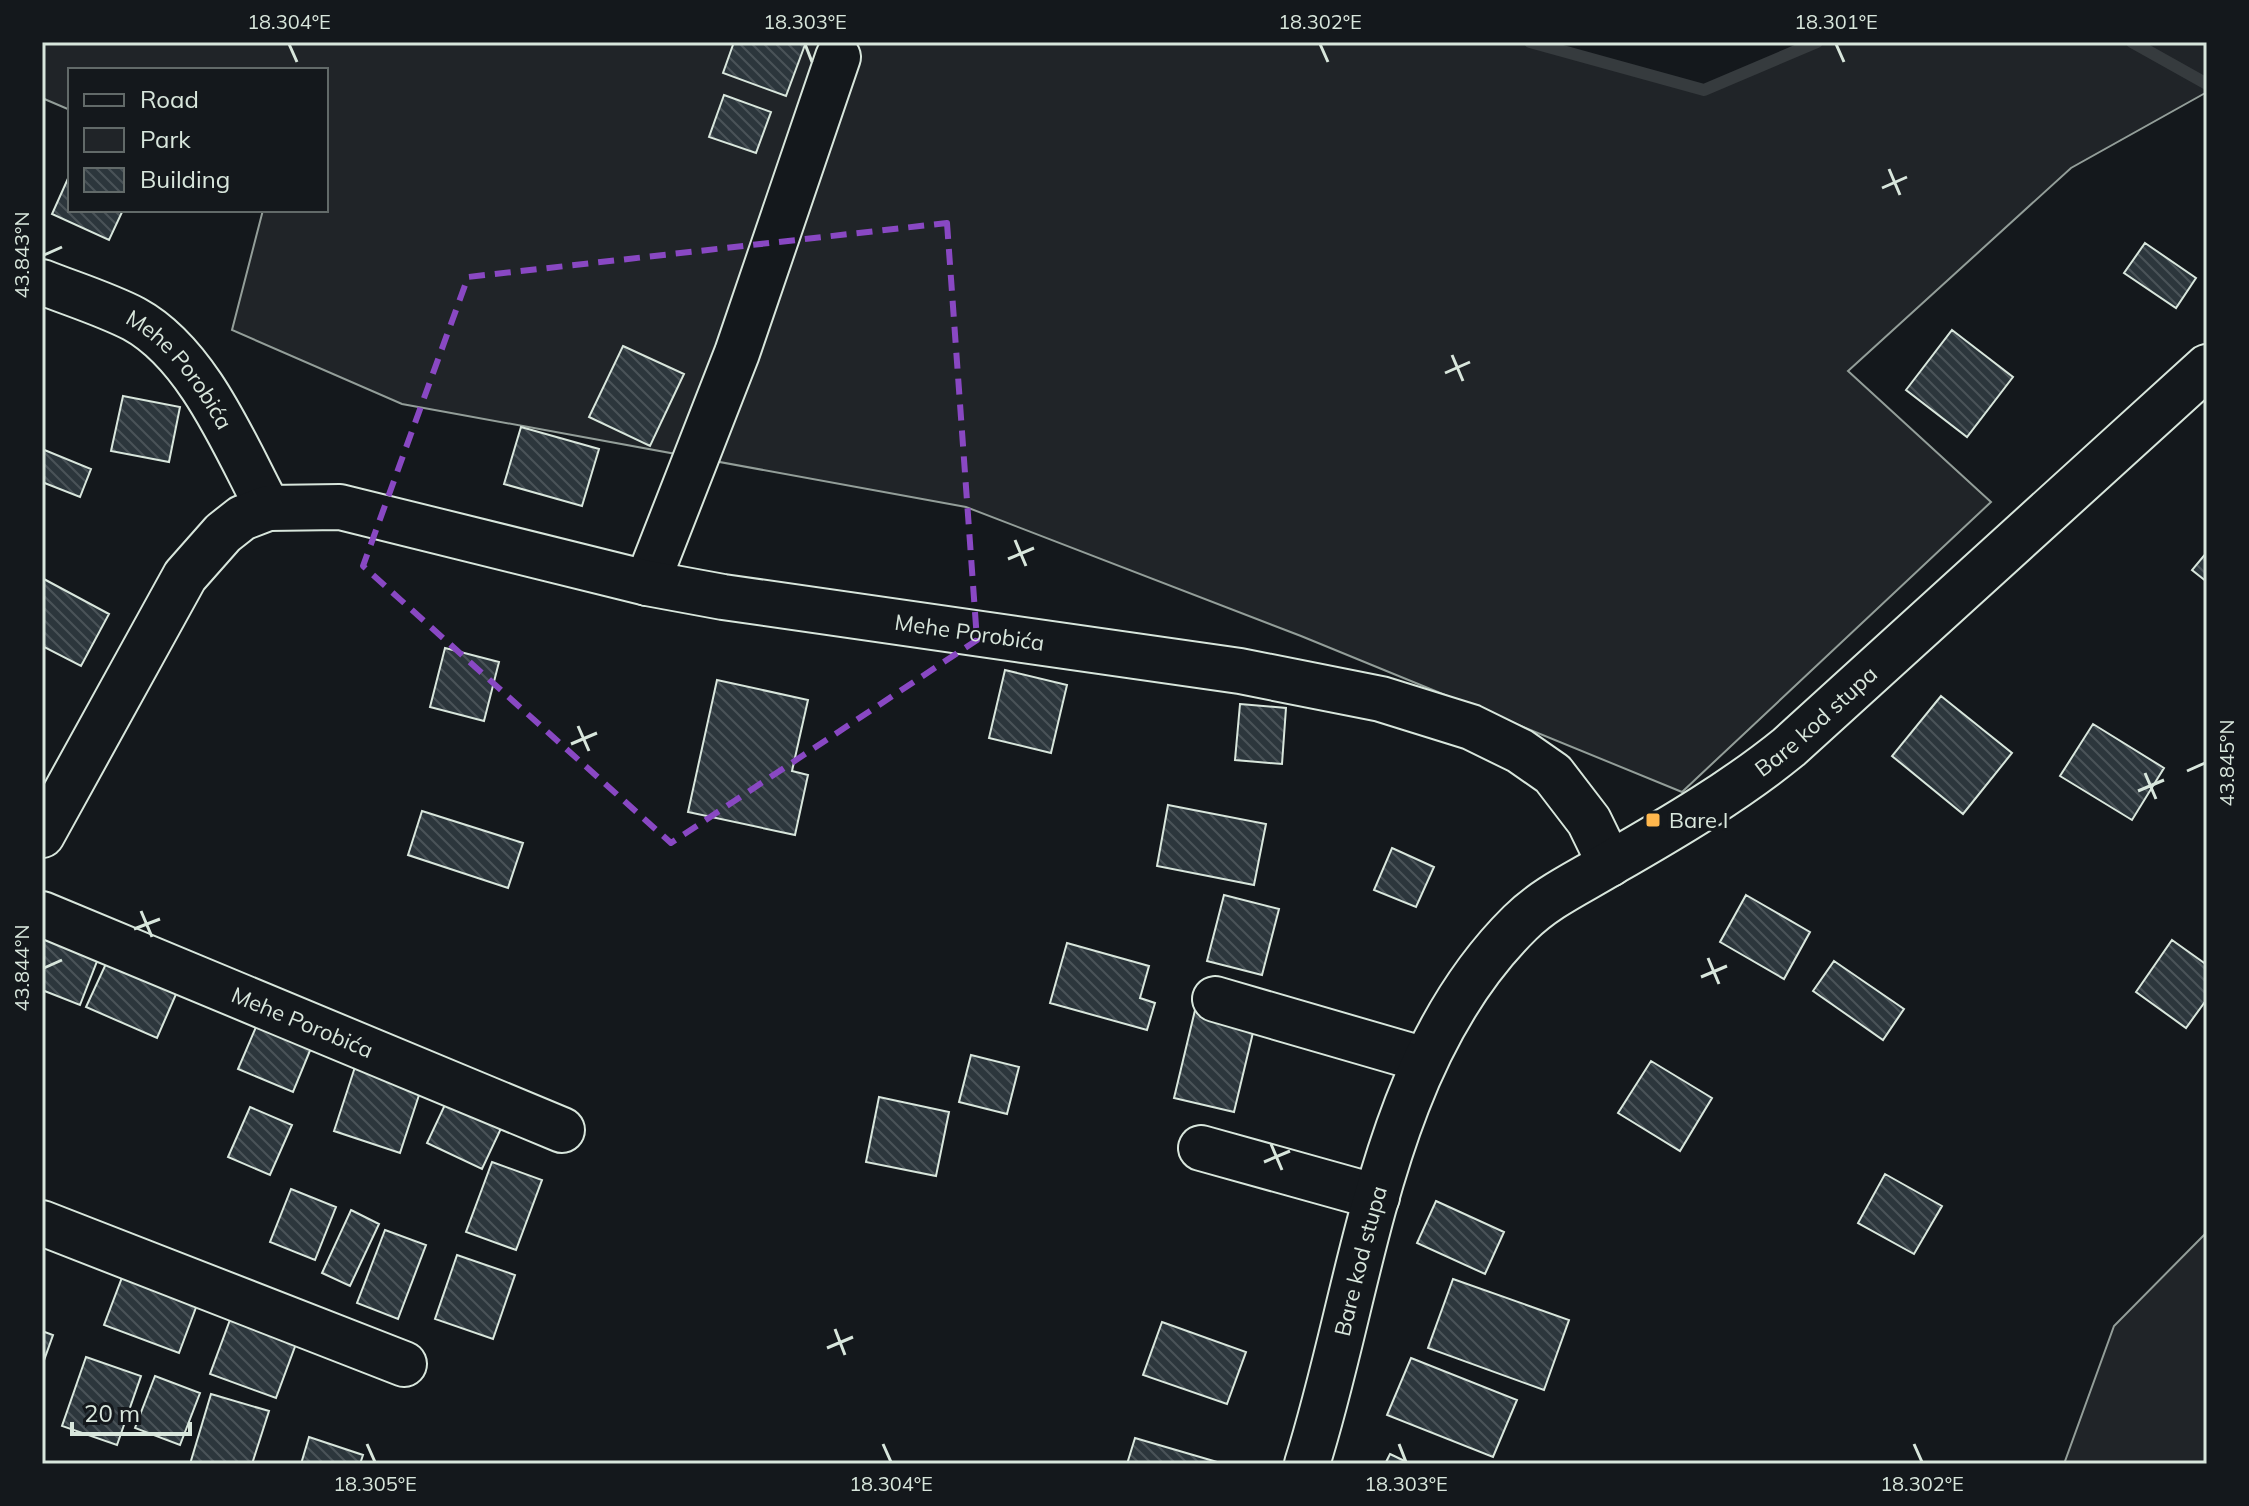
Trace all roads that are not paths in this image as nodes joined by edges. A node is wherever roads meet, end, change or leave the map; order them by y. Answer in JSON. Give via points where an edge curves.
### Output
{"nodes":[{"id":1,"x":838,"y":57,"type":"dead end"},
{"id":2,"x":42,"y":282,"type":"edge"},
{"id":3,"x":2207,"y":367,"type":"edge"},
{"id":4,"x":268,"y":508,"type":"junction"},
{"id":5,"x":647,"y":583,"type":"junction"},
{"id":6,"x":42,"y":835,"type":"edge"},
{"id":7,"x":1610,"y":864,"type":"junction"},
{"id":8,"x":42,"y":914,"type":"edge"},
{"id":9,"x":1215,"y":999,"type":"dead end"},
{"id":10,"x":1425,"y":1060,"type":"junction"},
{"id":11,"x":562,"y":1130,"type":"dead end"},
{"id":12,"x":1201,"y":1148,"type":"dead end"},
{"id":13,"x":1377,"y":1197,"type":"junction"},
{"id":14,"x":42,"y":1223,"type":"edge"},
{"id":15,"x":404,"y":1364,"type":"dead end"},
{"id":16,"x":1307,"y":1464,"type":"edge"}],
"edges":[{"from":1,"to":5,"type":"street","via":[[737,353]]},
{"from":2,"to":4,"type":"street","name":"Mehe Porobića","via":[[135,320],[175,353],[208,394]]},
{"from":3,"to":7,"type":"street","name":"Bare kod stupa","via":[[1789,747]]},
{"from":4,"to":5,"type":"street","name":"Mehe Porobića","via":[[340,507]]},
{"from":4,"to":6,"type":"street","name":"Mehe Porobića","via":[[223,533],[185,576]]},
{"from":5,"to":7,"type":"street","name":"Mehe Porobića","via":[[1253,673],[1381,699],[1471,727],[1553,774],[1589,821]]},
{"from":7,"to":10,"type":"street","name":"Bare kod stupa","via":[[1521,921],[1456,1002]]},
{"from":8,"to":11,"type":"street","name":"Mehe Porobića"},
{"from":9,"to":10,"type":"street"},
{"from":10,"to":13,"type":"street","name":"Bare kod stupa"},
{"from":12,"to":13,"type":"street"},
{"from":13,"to":16,"type":"street","name":"Bare kod stupa"},
{"from":14,"to":15,"type":"street"}]}
